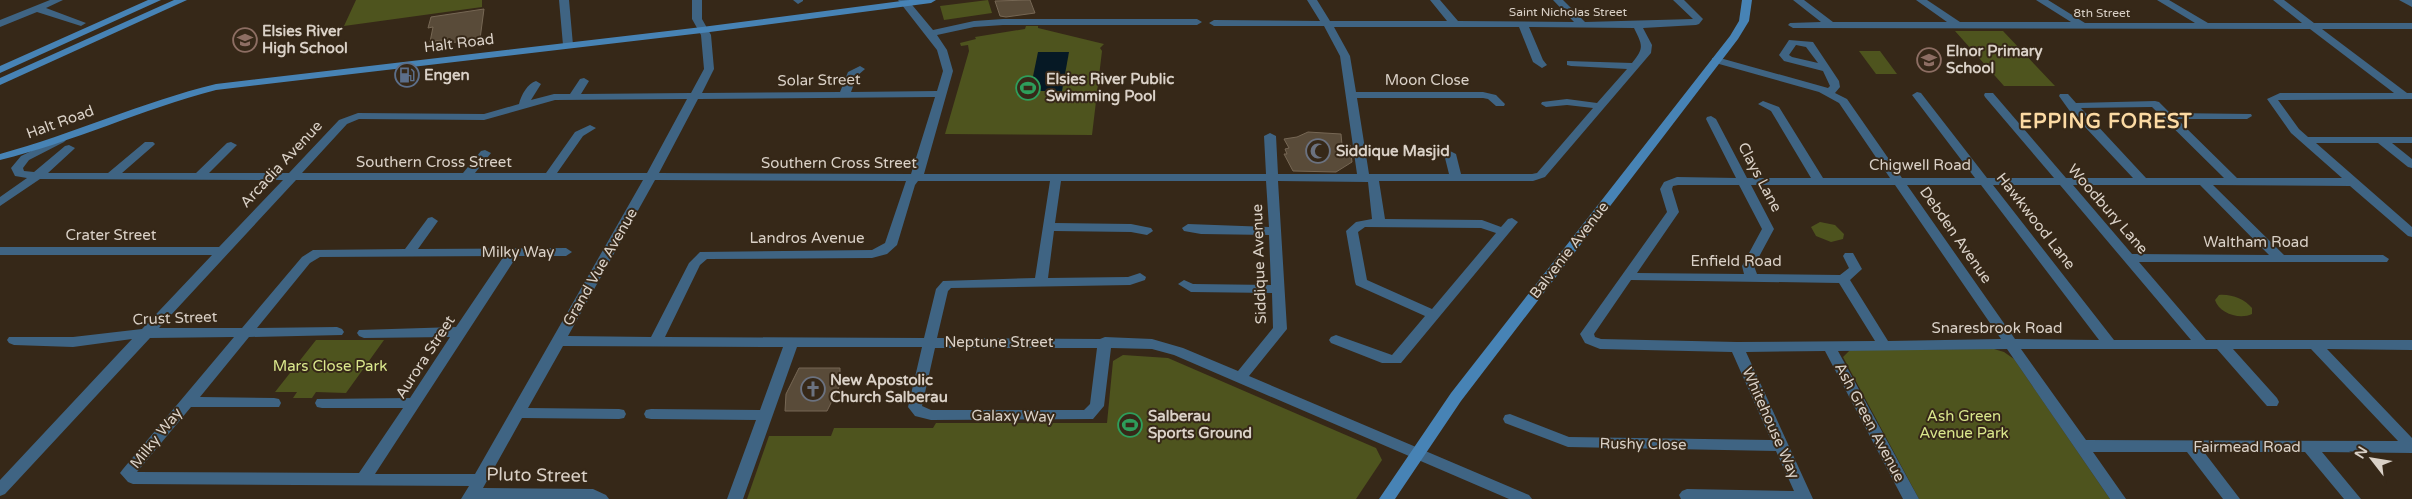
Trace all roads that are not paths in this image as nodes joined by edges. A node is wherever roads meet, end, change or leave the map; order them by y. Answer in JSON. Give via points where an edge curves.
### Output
{"nodes":[{"id":1,"x":58,"y":0,"type":"edge"},
{"id":2,"x":156,"y":0,"type":"edge"},
{"id":3,"x":182,"y":0,"type":"edge"},
{"id":4,"x":564,"y":0,"type":"edge"},
{"id":5,"x":697,"y":0,"type":"edge"},
{"id":6,"x":893,"y":0,"type":"edge"},
{"id":7,"x":931,"y":0,"type":"edge"},
{"id":8,"x":1312,"y":0,"type":"edge"},
{"id":9,"x":1435,"y":0,"type":"edge"},
{"id":10,"x":1558,"y":0,"type":"edge"},
{"id":11,"x":1678,"y":0,"type":"edge"},
{"id":12,"x":1747,"y":0,"type":"edge"},
{"id":13,"x":1798,"y":0,"type":"edge"},
{"id":14,"x":1921,"y":0,"type":"edge"},
{"id":15,"x":2041,"y":0,"type":"edge"},
{"id":16,"x":2162,"y":0,"type":"edge"},
{"id":17,"x":2278,"y":0,"type":"edge"},
{"id":18,"x":2404,"y":0,"type":"edge"},
{"id":19,"x":904,"y":2,"type":"edge"},
{"id":20,"x":2412,"y":4,"type":"edge"},
{"id":21,"x":38,"y":8,"type":"junction"},
{"id":22,"x":81,"y":23,"type":"dead end"},
{"id":23,"x":0,"y":24,"type":"edge"},
{"id":24,"x":1327,"y":24,"type":"junction"},
{"id":25,"x":1454,"y":24,"type":"junction"},
{"id":26,"x":1522,"y":24,"type":"junction"},
{"id":27,"x":1582,"y":24,"type":"junction"},
{"id":28,"x":1636,"y":25,"type":"junction"},
{"id":29,"x":1792,"y":25,"type":"dead end"},
{"id":30,"x":1831,"y":25,"type":"junction"},
{"id":31,"x":1958,"y":25,"type":"junction"},
{"id":32,"x":2082,"y":25,"type":"junction"},
{"id":33,"x":2206,"y":25,"type":"junction"},
{"id":34,"x":2313,"y":26,"type":"junction"},
{"id":35,"x":2412,"y":26,"type":"edge"},
{"id":36,"x":701,"y":27,"type":"junction"},
{"id":37,"x":930,"y":34,"type":"junction"},
{"id":38,"x":568,"y":42,"type":"junction"},
{"id":39,"x":1716,"y":60,"type":"junction"},
{"id":40,"x":1571,"y":63,"type":"dead end"},
{"id":41,"x":1542,"y":65,"type":"dead end"},
{"id":42,"x":1636,"y":66,"type":"junction"},
{"id":43,"x":1825,"y":68,"type":"dead end"},
{"id":44,"x":860,"y":69,"type":"dead end"},
{"id":45,"x":0,"y":70,"type":"edge"},
{"id":46,"x":584,"y":81,"type":"dead end"},
{"id":47,"x":0,"y":82,"type":"edge"},
{"id":48,"x":536,"y":84,"type":"dead end"},
{"id":49,"x":1830,"y":92,"type":"junction"},
{"id":50,"x":942,"y":94,"type":"junction"},
{"id":51,"x":1351,"y":94,"type":"junction"},
{"id":52,"x":844,"y":95,"type":"junction"},
{"id":53,"x":1917,"y":95,"type":"dead end"},
{"id":54,"x":1989,"y":95,"type":"dead end"},
{"id":55,"x":2064,"y":96,"type":"dead end"},
{"id":56,"x":573,"y":97,"type":"junction"},
{"id":57,"x":696,"y":97,"type":"junction"},
{"id":58,"x":2409,"y":98,"type":"edge"},
{"id":59,"x":1500,"y":104,"type":"dead end"},
{"id":60,"x":1546,"y":104,"type":"dead end"},
{"id":61,"x":1763,"y":104,"type":"dead end"},
{"id":62,"x":524,"y":106,"type":"junction"},
{"id":63,"x":1601,"y":107,"type":"junction"},
{"id":64,"x":2073,"y":108,"type":"junction"},
{"id":65,"x":2166,"y":116,"type":"junction"},
{"id":66,"x":2247,"y":116,"type":"dead end"},
{"id":67,"x":1711,"y":119,"type":"dead end"},
{"id":68,"x":590,"y":128,"type":"dead end"},
{"id":69,"x":74,"y":134,"type":"junction"},
{"id":70,"x":1270,"y":136,"type":"dead end"},
{"id":71,"x":2304,"y":140,"type":"junction"},
{"id":72,"x":2381,"y":140,"type":"junction"},
{"id":73,"x":2412,"y":140,"type":"edge"},
{"id":74,"x":148,"y":144,"type":"dead end"},
{"id":75,"x":231,"y":145,"type":"dead end"},
{"id":76,"x":69,"y":148,"type":"dead end"},
{"id":77,"x":0,"y":149,"type":"edge"},
{"id":78,"x":485,"y":153,"type":"dead end"},
{"id":79,"x":1450,"y":154,"type":"dead end"},
{"id":80,"x":0,"y":157,"type":"edge"},
{"id":81,"x":2412,"y":165,"type":"edge"},
{"id":82,"x":37,"y":176,"type":"junction"},
{"id":83,"x":111,"y":176,"type":"junction"},
{"id":84,"x":198,"y":177,"type":"junction"},
{"id":85,"x":291,"y":177,"type":"junction"},
{"id":86,"x":466,"y":177,"type":"junction"},
{"id":87,"x":549,"y":177,"type":"junction"},
{"id":88,"x":651,"y":178,"type":"junction"},
{"id":89,"x":914,"y":178,"type":"junction"},
{"id":90,"x":1056,"y":178,"type":"junction"},
{"id":91,"x":1272,"y":179,"type":"junction"},
{"id":92,"x":1369,"y":179,"type":"junction"},
{"id":93,"x":1456,"y":179,"type":"junction"},
{"id":94,"x":1742,"y":181,"type":"junction"},
{"id":95,"x":1819,"y":181,"type":"junction"},
{"id":96,"x":1899,"y":181,"type":"junction"},
{"id":97,"x":1984,"y":181,"type":"junction"},
{"id":98,"x":2063,"y":181,"type":"junction"},
{"id":99,"x":2142,"y":182,"type":"junction"},
{"id":100,"x":2203,"y":182,"type":"junction"},
{"id":101,"x":2234,"y":182,"type":"junction"},
{"id":102,"x":2352,"y":182,"type":"junction"},
{"id":103,"x":0,"y":202,"type":"edge"},
{"id":104,"x":432,"y":221,"type":"dead end"},
{"id":105,"x":1379,"y":223,"type":"junction"},
{"id":106,"x":1049,"y":227,"type":"junction"},
{"id":107,"x":1188,"y":228,"type":"dead end"},
{"id":108,"x":1147,"y":231,"type":"dead end"},
{"id":109,"x":1276,"y":231,"type":"junction"},
{"id":110,"x":2412,"y":233,"type":"edge"},
{"id":111,"x":0,"y":251,"type":"edge"},
{"id":112,"x":222,"y":251,"type":"junction"},
{"id":113,"x":410,"y":251,"type":"junction"},
{"id":114,"x":513,"y":252,"type":"junction"},
{"id":115,"x":566,"y":252,"type":"dead end"},
{"id":116,"x":1849,"y":256,"type":"dead end"},
{"id":117,"x":2128,"y":258,"type":"junction"},
{"id":118,"x":2280,"y":258,"type":"junction"},
{"id":119,"x":2382,"y":259,"type":"dead end"},
{"id":120,"x":1628,"y":275,"type":"junction"},
{"id":121,"x":1140,"y":277,"type":"dead end"},
{"id":122,"x":1752,"y":277,"type":"junction"},
{"id":123,"x":1843,"y":279,"type":"junction"},
{"id":124,"x":1041,"y":281,"type":"junction"},
{"id":125,"x":1184,"y":284,"type":"dead end"},
{"id":126,"x":1279,"y":289,"type":"junction"},
{"id":127,"x":1434,"y":315,"type":"junction"},
{"id":128,"x":244,"y":332,"type":"junction"},
{"id":129,"x":337,"y":332,"type":"dead end"},
{"id":130,"x":460,"y":332,"type":"junction"},
{"id":131,"x":146,"y":333,"type":"junction"},
{"id":132,"x":364,"y":333,"type":"dead end"},
{"id":133,"x":1587,"y":334,"type":"joint"},
{"id":134,"x":14,"y":340,"type":"dead end"},
{"id":135,"x":1336,"y":340,"type":"dead end"},
{"id":136,"x":558,"y":341,"type":"junction"},
{"id":137,"x":656,"y":341,"type":"junction"},
{"id":138,"x":792,"y":342,"type":"junction"},
{"id":139,"x":931,"y":342,"type":"junction"},
{"id":140,"x":1105,"y":342,"type":"junction"},
{"id":141,"x":2011,"y":344,"type":"junction"},
{"id":142,"x":2110,"y":344,"type":"junction"},
{"id":143,"x":2202,"y":344,"type":"junction"},
{"id":144,"x":2220,"y":344,"type":"junction"},
{"id":145,"x":1884,"y":345,"type":"junction"},
{"id":146,"x":2315,"y":345,"type":"junction"},
{"id":147,"x":2412,"y":345,"type":"edge"},
{"id":148,"x":1829,"y":346,"type":"junction"},
{"id":149,"x":1737,"y":347,"type":"junction"},
{"id":150,"x":1240,"y":378,"type":"junction"},
{"id":151,"x":186,"y":402,"type":"junction"},
{"id":152,"x":2272,"y":402,"type":"dead end"},
{"id":153,"x":274,"y":403,"type":"dead end"},
{"id":154,"x":322,"y":403,"type":"dead end"},
{"id":155,"x":414,"y":403,"type":"junction"},
{"id":156,"x":518,"y":414,"type":"junction"},
{"id":157,"x":619,"y":414,"type":"dead end"},
{"id":158,"x":651,"y":414,"type":"dead end"},
{"id":159,"x":766,"y":415,"type":"junction"},
{"id":160,"x":1510,"y":419,"type":"dead end"},
{"id":161,"x":1781,"y":446,"type":"junction"},
{"id":162,"x":2082,"y":446,"type":"junction"},
{"id":163,"x":2192,"y":447,"type":"junction"},
{"id":164,"x":2309,"y":447,"type":"junction"},
{"id":165,"x":2412,"y":447,"type":"edge"},
{"id":166,"x":1418,"y":453,"type":"junction"},
{"id":167,"x":363,"y":480,"type":"junction"},
{"id":168,"x":0,"y":490,"type":"edge"},
{"id":169,"x":474,"y":491,"type":"edge"},
{"id":170,"x":1688,"y":495,"type":"dead end"},
{"id":171,"x":1804,"y":498,"type":"edge"},
{"id":172,"x":601,"y":499,"type":"edge"},
{"id":173,"x":735,"y":499,"type":"edge"},
{"id":174,"x":1387,"y":499,"type":"edge"},
{"id":175,"x":1524,"y":499,"type":"edge"},
{"id":176,"x":1911,"y":499,"type":"edge"},
{"id":177,"x":2118,"y":499,"type":"edge"},
{"id":178,"x":2232,"y":499,"type":"edge"},
{"id":179,"x":2353,"y":499,"type":"edge"}],
"edges":[{"from":1,"to":21,"type":"street"},
{"from":2,"to":45,"type":"street"},
{"from":3,"to":47,"type":"street"},
{"from":4,"to":38,"type":"street"},
{"from":5,"to":36,"type":"street","name":"Grand Vue Avenue"},
{"from":6,"to":36,"type":"street","name":"Halt Road"},
{"from":7,"to":19,"type":"street","name":"Halt Road"},
{"from":8,"to":24,"type":"street"},
{"from":9,"to":25,"type":"street"},
{"from":10,"to":27,"type":"street"},
{"from":11,"to":28,"type":"street","name":"Saint Nicholas Street","via":[[1698,19],[1689,24]]},
{"from":12,"to":39,"type":"street","name":"Balvenie Avenue","via":[[1742,25]]},
{"from":13,"to":30,"type":"street"},
{"from":14,"to":31,"type":"street"},
{"from":15,"to":32,"type":"street"},
{"from":16,"to":33,"type":"street"},
{"from":17,"to":34,"type":"street"},
{"from":18,"to":20,"type":"street"},
{"from":19,"to":36,"type":"street","name":"Halt Road"},
{"from":19,"to":37,"type":"street","name":"Landros Avenue"},
{"from":21,"to":22,"type":"street"},
{"from":21,"to":23,"type":"street"},
{"from":24,"to":25,"type":"street","name":"Saint Nicholas Street"},
{"from":24,"to":37,"type":"street","via":[[1214,23],[1204,26],[1197,22],[1003,22],[974,24]]},
{"from":24,"to":51,"type":"street","via":[[1345,56]]},
{"from":25,"to":26,"type":"street","name":"Saint Nicholas Street"},
{"from":26,"to":27,"type":"street","name":"Saint Nicholas Street"},
{"from":26,"to":41,"type":"street"},
{"from":27,"to":28,"type":"street","name":"Saint Nicholas Street"},
{"from":28,"to":42,"type":"street","name":"Southern Cross Street","via":[[1647,49]]},
{"from":29,"to":30,"type":"street","name":"8th Street"},
{"from":30,"to":31,"type":"street","name":"8th Street"},
{"from":31,"to":32,"type":"street","name":"8th Street"},
{"from":32,"to":33,"type":"street","name":"8th Street"},
{"from":33,"to":34,"type":"street","name":"8th Street"},
{"from":34,"to":35,"type":"street","name":"8th Street"},
{"from":34,"to":58,"type":"street"},
{"from":36,"to":38,"type":"street","name":"Halt Road"},
{"from":36,"to":57,"type":"street","name":"Grand Vue Avenue","via":[[707,41],[710,67]]},
{"from":37,"to":50,"type":"street","name":"Landros Avenue","via":[[943,51],[947,65]]},
{"from":38,"to":69,"type":"street","name":"Halt Road","via":[[216,87],[154,103]]},
{"from":38,"to":77,"type":"street","name":"Halt Road","via":[[212,81],[153,97],[49,136]]},
{"from":39,"to":49,"type":"street","name":"Debden Avenue"},
{"from":39,"to":166,"type":"street","name":"Balvenie Avenue","via":[[1456,397]]},
{"from":40,"to":42,"type":"street"},
{"from":42,"to":63,"type":"street","name":"Southern Cross Street"},
{"from":43,"to":49,"type":"street","via":[[1835,87]]},
{"from":44,"to":52,"type":"street","via":[[852,75]]},
{"from":46,"to":56,"type":"street"},
{"from":48,"to":62,"type":"street","via":[[526,97]]},
{"from":49,"to":96,"type":"street","name":"Debden Avenue","via":[[1842,101]]},
{"from":50,"to":52,"type":"street","name":"Solar Street"},
{"from":50,"to":89,"type":"street","name":"Landros Avenue","via":[[919,172]]},
{"from":51,"to":59,"type":"street","name":"Moon Close","via":[[1483,95]]},
{"from":51,"to":92,"type":"street"},
{"from":52,"to":57,"type":"street","name":"Solar Street"},
{"from":53,"to":97,"type":"street","name":"Hawkwood Lane"},
{"from":54,"to":98,"type":"street","name":"Woodbury Lane"},
{"from":55,"to":64,"type":"street"},
{"from":56,"to":57,"type":"street","name":"Arcadia Avenue"},
{"from":56,"to":62,"type":"street","name":"Arcadia Avenue","via":[[551,98]]},
{"from":57,"to":88,"type":"street","name":"Grand Vue Avenue"},
{"from":58,"to":71,"type":"street","via":[[2274,97],[2273,102]]},
{"from":60,"to":63,"type":"street","via":[[1586,103]]},
{"from":61,"to":95,"type":"street","via":[[1775,109]]},
{"from":62,"to":85,"type":"street","name":"Arcadia Avenue","via":[[484,116],[348,118]]},
{"from":63,"to":93,"type":"street","name":"Southern Cross Street","via":[[1541,175],[1523,179]]},
{"from":64,"to":65,"type":"street","via":[[2079,105],[2155,104]]},
{"from":64,"to":99,"type":"street"},
{"from":65,"to":66,"type":"street"},
{"from":65,"to":101,"type":"street"},
{"from":67,"to":94,"type":"street","name":"Clays Lane"},
{"from":68,"to":87,"type":"street","via":[[579,134]]},
{"from":69,"to":80,"type":"street","name":"Halt Road"},
{"from":69,"to":82,"type":"street","name":"Southern Cross Street","via":[[19,164],[19,174]]},
{"from":70,"to":91,"type":"street","name":"Siddique Avenue"},
{"from":71,"to":72,"type":"street"},
{"from":71,"to":102,"type":"street"},
{"from":72,"to":73,"type":"street"},
{"from":72,"to":81,"type":"street"},
{"from":74,"to":83,"type":"street"},
{"from":75,"to":84,"type":"street"},
{"from":76,"to":82,"type":"street"},
{"from":78,"to":86,"type":"street"},
{"from":79,"to":93,"type":"street"},
{"from":82,"to":83,"type":"street","name":"Southern Cross Street"},
{"from":82,"to":103,"type":"street"},
{"from":83,"to":84,"type":"street","name":"Southern Cross Street"},
{"from":84,"to":85,"type":"street","name":"Southern Cross Street"},
{"from":85,"to":86,"type":"street","name":"Southern Cross Street"},
{"from":85,"to":112,"type":"street","name":"Arcadia Avenue"},
{"from":86,"to":87,"type":"street","name":"Southern Cross Street"},
{"from":87,"to":88,"type":"street","name":"Southern Cross Street"},
{"from":88,"to":89,"type":"street","name":"Southern Cross Street"},
{"from":88,"to":136,"type":"street","name":"Grand Vue Avenue"},
{"from":89,"to":90,"type":"street","name":"Southern Cross Street"},
{"from":89,"to":137,"type":"street","name":"Landros Avenue","via":[[909,184],[891,245],[883,251],[872,254],[714,254],[700,257]]},
{"from":90,"to":91,"type":"street","name":"Southern Cross Street"},
{"from":90,"to":106,"type":"street"},
{"from":91,"to":92,"type":"street","name":"Southern Cross Street"},
{"from":91,"to":109,"type":"street","name":"Siddique Avenue"},
{"from":92,"to":93,"type":"street","name":"Southern Cross Street"},
{"from":92,"to":105,"type":"street"},
{"from":94,"to":95,"type":"street","name":"Chigwell Road"},
{"from":94,"to":120,"type":"street","name":"Chigwell Road","via":[[1677,181],[1668,184],[1666,191],[1673,212]]},
{"from":94,"to":122,"type":"street","name":"Clays Lane","via":[[1768,229],[1748,266]]},
{"from":95,"to":96,"type":"street","name":"Chigwell Road"},
{"from":96,"to":97,"type":"street","name":"Chigwell Road"},
{"from":96,"to":141,"type":"street","name":"Debden Avenue"},
{"from":97,"to":98,"type":"street","name":"Chigwell Road"},
{"from":97,"to":142,"type":"street","name":"Hawkwood Lane"},
{"from":98,"to":99,"type":"street","name":"Chigwell Road"},
{"from":98,"to":117,"type":"street","name":"Woodbury Lane"},
{"from":99,"to":100,"type":"street","name":"Chigwell Road"},
{"from":100,"to":101,"type":"street","name":"Chigwell Road"},
{"from":100,"to":118,"type":"street"},
{"from":101,"to":102,"type":"street","name":"Chigwell Road"},
{"from":102,"to":110,"type":"street"},
{"from":104,"to":113,"type":"street"},
{"from":105,"to":127,"type":"street","via":[[1364,223],[1352,231],[1360,282]]},
{"from":105,"to":127,"type":"street","via":[[1508,227]]},
{"from":106,"to":108,"type":"street"},
{"from":106,"to":124,"type":"street"},
{"from":107,"to":109,"type":"street"},
{"from":109,"to":126,"type":"street","name":"Siddique Avenue"},
{"from":111,"to":112,"type":"street","name":"Crater Street"},
{"from":112,"to":131,"type":"street","name":"Arcadia Avenue"},
{"from":113,"to":114,"type":"street","name":"Milky Way"},
{"from":113,"to":128,"type":"street","name":"Milky Way","via":[[317,253],[306,260]]},
{"from":114,"to":115,"type":"street","name":"Milky Way"},
{"from":114,"to":130,"type":"street","name":"Aurora Street"},
{"from":116,"to":123,"type":"street","via":[[1856,269]]},
{"from":117,"to":118,"type":"street","name":"Waltham Road"},
{"from":117,"to":143,"type":"street","name":"Woodbury Lane"},
{"from":118,"to":119,"type":"street","name":"Waltham Road"},
{"from":120,"to":122,"type":"street","name":"Enfield Road"},
{"from":120,"to":133,"type":"street","name":"Chigwell Road"},
{"from":121,"to":124,"type":"street","name":"Galaxy Way","via":[[1130,281]]},
{"from":122,"to":123,"type":"street","name":"Enfield Road"},
{"from":123,"to":145,"type":"street"},
{"from":124,"to":139,"type":"street","name":"Galaxy Way","via":[[948,284],[942,289]]},
{"from":125,"to":126,"type":"street","via":[[1191,288]]},
{"from":126,"to":150,"type":"street","name":"Siddique Avenue","via":[[1280,329]]},
{"from":127,"to":135,"type":"street","via":[[1396,360],[1387,360]]},
{"from":128,"to":129,"type":"street","name":"Crust Street"},
{"from":128,"to":131,"type":"street","name":"Crust Street"},
{"from":128,"to":151,"type":"street","name":"Milky Way"},
{"from":130,"to":132,"type":"street"},
{"from":130,"to":155,"type":"street","name":"Aurora Street"},
{"from":131,"to":134,"type":"street","name":"Crust Street","via":[[73,342]]},
{"from":131,"to":168,"type":"street","name":"Arcadia Avenue"},
{"from":133,"to":149,"type":"street","name":"Snaresbrook Road","via":[[1590,340],[1600,344]]},
{"from":136,"to":137,"type":"street","name":"Neptune Street"},
{"from":136,"to":156,"type":"street","name":"Grand Vue Avenue"},
{"from":137,"to":138,"type":"street","name":"Neptune Street"},
{"from":138,"to":139,"type":"street","name":"Neptune Street"},
{"from":138,"to":159,"type":"street"},
{"from":139,"to":140,"type":"street","name":"Neptune Street"},
{"from":139,"to":140,"type":"street","name":"Galaxy Way","via":[[915,404],[920,412],[931,415],[1082,416],[1092,414],[1097,406]]},
{"from":140,"to":150,"type":"street","name":"Neptune Street","via":[[1161,346]]},
{"from":141,"to":142,"type":"street","name":"Snaresbrook Road"},
{"from":141,"to":145,"type":"street","name":"Snaresbrook Road"},
{"from":141,"to":162,"type":"street","name":"Debden Avenue"},
{"from":142,"to":143,"type":"street","name":"Snaresbrook Road"},
{"from":143,"to":144,"type":"street","name":"Snaresbrook Road"},
{"from":144,"to":146,"type":"street","name":"Snaresbrook Road"},
{"from":144,"to":152,"type":"street"},
{"from":145,"to":148,"type":"street","name":"Snaresbrook Road"},
{"from":146,"to":147,"type":"street","name":"Snaresbrook Road"},
{"from":146,"to":165,"type":"street"},
{"from":148,"to":149,"type":"street","name":"Snaresbrook Road"},
{"from":148,"to":176,"type":"street","name":"Ash Green Avenue"},
{"from":149,"to":161,"type":"street","name":"Whitehouse Way"},
{"from":150,"to":166,"type":"street","name":"Neptune Street"},
{"from":151,"to":153,"type":"street"},
{"from":151,"to":167,"type":"street","name":"Milky Way","via":[[129,471],[130,477]]},
{"from":154,"to":155,"type":"street"},
{"from":155,"to":167,"type":"street","name":"Aurora Street"},
{"from":156,"to":157,"type":"street"},
{"from":156,"to":169,"type":"street","name":"Grand Vue Avenue"},
{"from":158,"to":159,"type":"street"},
{"from":159,"to":173,"type":"street"},
{"from":160,"to":161,"type":"street","name":"Rushy Close","via":[[1568,442]]},
{"from":161,"to":171,"type":"street","name":"Whitehouse Way"},
{"from":162,"to":163,"type":"street","name":"Fairmead Road"},
{"from":162,"to":177,"type":"street","name":"Debden Avenue"},
{"from":163,"to":164,"type":"street","name":"Fairmead Road"},
{"from":163,"to":178,"type":"street"},
{"from":164,"to":165,"type":"street","name":"Fairmead Road"},
{"from":164,"to":179,"type":"street"},
{"from":166,"to":174,"type":"street","name":"Balvenie Avenue"},
{"from":166,"to":175,"type":"street","name":"Neptune Street"},
{"from":167,"to":169,"type":"street","name":"Milky Way"},
{"from":169,"to":172,"type":"street","name":"Pluto Street","via":[[593,495]]},
{"from":170,"to":171,"type":"street"}]}
